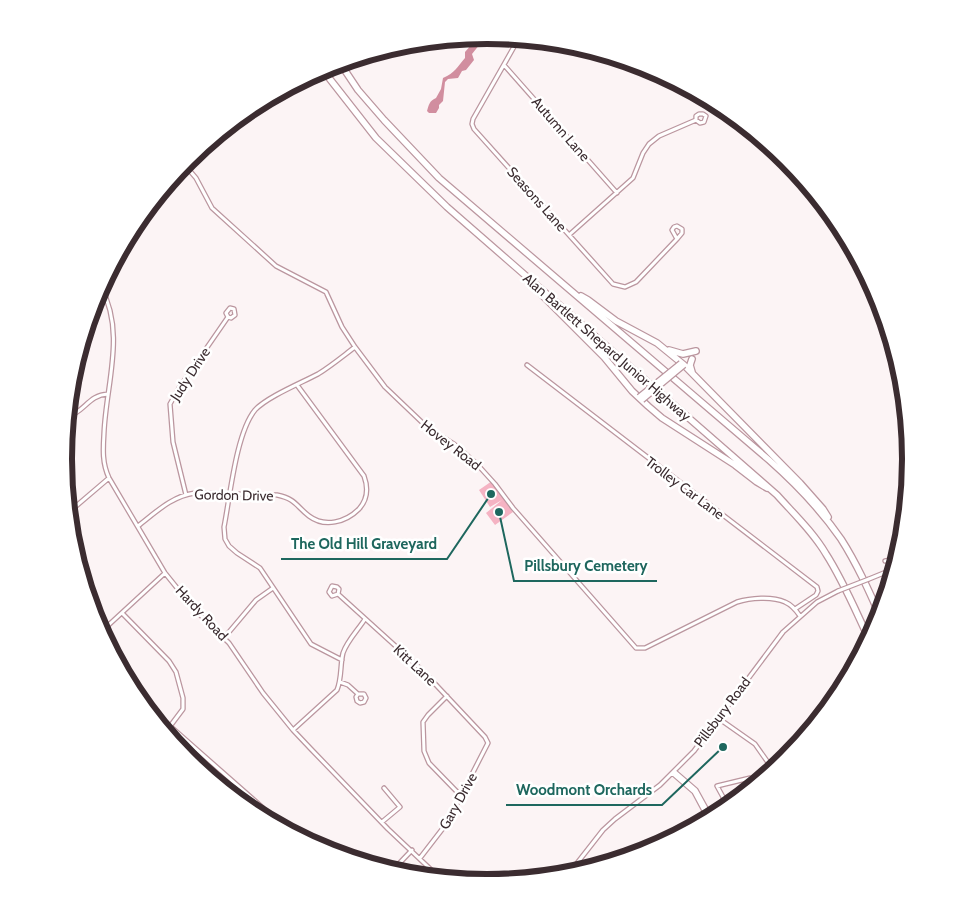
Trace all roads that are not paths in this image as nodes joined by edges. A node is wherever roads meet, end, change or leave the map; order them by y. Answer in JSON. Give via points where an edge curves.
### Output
{"nodes":[{"id":1,"x":515,"y":45,"type":"edge"},
{"id":2,"x":504,"y":65,"type":"junction"},
{"id":3,"x":344,"y":69,"type":"edge"},
{"id":4,"x":327,"y":76,"type":"edge"},
{"id":5,"x":696,"y":120,"type":"dead end"},
{"id":6,"x":189,"y":171,"type":"edge"},
{"id":7,"x":617,"y":193,"type":"junction"},
{"id":8,"x":569,"y":235,"type":"junction"},
{"id":9,"x":677,"y":239,"type":"dead end"},
{"id":10,"x":532,"y":281,"type":"junction"},
{"id":11,"x":574,"y":293,"type":"junction"},
{"id":12,"x":105,"y":296,"type":"edge"},
{"id":13,"x":228,"y":317,"type":"dead end"},
{"id":14,"x":355,"y":347,"type":"junction"},
{"id":15,"x":662,"y":347,"type":"junction"},
{"id":16,"x":696,"y":351,"type":"dead end"},
{"id":17,"x":692,"y":359,"type":"dead end"},
{"id":18,"x":682,"y":364,"type":"junction"},
{"id":19,"x":527,"y":366,"type":"dead end"},
{"id":20,"x":695,"y":376,"type":"junction"},
{"id":21,"x":297,"y":385,"type":"junction"},
{"id":22,"x":108,"y":394,"type":"junction"},
{"id":23,"x":641,"y":399,"type":"junction"},
{"id":24,"x":74,"y":413,"type":"edge"},
{"id":25,"x":110,"y":478,"type":"junction"},
{"id":26,"x":774,"y":491,"type":"junction"},
{"id":27,"x":230,"y":494,"type":"junction"},
{"id":28,"x":186,"y":495,"type":"junction"},
{"id":29,"x":75,"y":508,"type":"edge"},
{"id":30,"x":138,"y":526,"type":"junction"},
{"id":31,"x":834,"y":530,"type":"junction"},
{"id":32,"x":891,"y":560,"type":"edge"},
{"id":33,"x":885,"y":561,"type":"dead end"},
{"id":34,"x":888,"y":571,"type":"edge"},
{"id":35,"x":165,"y":573,"type":"junction"},
{"id":36,"x":273,"y":588,"type":"junction"},
{"id":37,"x":338,"y":594,"type":"dead end"},
{"id":38,"x":876,"y":607,"type":"edge"},
{"id":39,"x":795,"y":609,"type":"junction"},
{"id":40,"x":122,"y":613,"type":"junction"},
{"id":41,"x":800,"y":616,"type":"junction"},
{"id":42,"x":365,"y":619,"type":"junction"},
{"id":43,"x":107,"y":627,"type":"edge"},
{"id":44,"x":866,"y":632,"type":"edge"},
{"id":45,"x":224,"y":638,"type":"junction"},
{"id":46,"x":342,"y":660,"type":"junction"},
{"id":47,"x":340,"y":682,"type":"junction"},
{"id":48,"x":358,"y":694,"type":"dead end"},
{"id":49,"x":447,"y":696,"type":"junction"},
{"id":50,"x":718,"y":718,"type":"junction"},
{"id":51,"x":170,"y":726,"type":"joint"},
{"id":52,"x":294,"y":730,"type":"junction"},
{"id":53,"x":487,"y":741,"type":"joint"},
{"id":54,"x":770,"y":764,"type":"edge"},
{"id":55,"x":673,"y":772,"type":"junction"},
{"id":56,"x":752,"y":780,"type":"edge"},
{"id":57,"x":384,"y":788,"type":"dead end"},
{"id":58,"x":462,"y":797,"type":"junction"},
{"id":59,"x":729,"y":797,"type":"edge"},
{"id":60,"x":723,"y":798,"type":"joint"},
{"id":61,"x":262,"y":808,"type":"edge"},
{"id":62,"x":707,"y":812,"type":"edge"},
{"id":63,"x":382,"y":822,"type":"junction"},
{"id":64,"x":412,"y":850,"type":"junction"},
{"id":65,"x":420,"y":858,"type":"junction"},
{"id":66,"x":398,"y":865,"type":"edge"},
{"id":67,"x":575,"y":866,"type":"edge"},
{"id":68,"x":434,"y":872,"type":"edge"}],
"edges":[{"from":1,"to":2,"type":"street","name":"Seasons Lane"},
{"from":2,"to":7,"type":"street","name":"Autumn Lane"},
{"from":2,"to":8,"type":"street","name":"Seasons Lane","via":[[472,124]]},
{"from":3,"to":11,"type":"highway","name":"Alan Bartlett Shepard Junior Highway","via":[[384,120],[439,178]]},
{"from":4,"to":10,"type":"highway","name":"Alan Bartlett Shepard Junior Highway","via":[[385,147],[447,207]]},
{"from":5,"to":7,"type":"street","via":[[659,136],[649,144],[633,178]]},
{"from":6,"to":14,"type":"street","name":"Hovey Road","via":[[212,208],[276,266],[326,292]]},
{"from":7,"to":8,"type":"street"},
{"from":8,"to":9,"type":"street","name":"Seasons Lane","via":[[607,280],[622,287],[636,282]]},
{"from":10,"to":23,"type":"highway"},
{"from":10,"to":26,"type":"highway","name":"Alan Bartlett Shepard Junior Highway"},
{"from":11,"to":15,"type":"highway"},
{"from":11,"to":31,"type":"highway","name":"Alan Bartlett Shepard Junior Highway","via":[[786,475]]},
{"from":12,"to":22,"type":"street","name":"Hardy Road","via":[[111,312],[114,336]]},
{"from":13,"to":28,"type":"street","name":"Judy Drive","via":[[170,404],[173,442]]},
{"from":14,"to":21,"type":"street","via":[[326,369]]},
{"from":14,"to":39,"type":"street","name":"Hovey Road","via":[[396,398],[428,428],[458,448],[486,473],[636,648],[645,648],[742,601],[781,600]]},
{"from":15,"to":16,"type":"highway","via":[[680,354]]},
{"from":15,"to":18,"type":"highway"},
{"from":17,"to":20,"type":"highway","via":[[690,366]]},
{"from":18,"to":20,"type":"highway"},
{"from":18,"to":23,"type":"main road","bridge":true},
{"from":19,"to":39,"type":"street","name":"Trolley Car Lane","via":[[817,587],[816,595]]},
{"from":20,"to":31,"type":"highway","via":[[812,495]]},
{"from":21,"to":27,"type":"street","via":[[264,403],[252,415],[238,451]]},
{"from":21,"to":27,"type":"street","name":"Gordon Drive","via":[[364,476],[367,491],[361,506],[345,519],[324,522],[312,518],[285,497]]},
{"from":22,"to":24,"type":"street","via":[[94,397]]},
{"from":22,"to":25,"type":"street","name":"Hardy Road","via":[[103,455]]},
{"from":23,"to":26,"type":"highway","via":[[662,418]]},
{"from":25,"to":29,"type":"street"},
{"from":25,"to":30,"type":"street","name":"Hardy Road"},
{"from":26,"to":44,"type":"highway","name":"Alan Bartlett Shepard Junior Highway","via":[[827,554]]},
{"from":27,"to":28,"type":"street","name":"Gordon Drive"},
{"from":27,"to":36,"type":"street","via":[[224,528],[227,543],[260,568]]},
{"from":28,"to":30,"type":"street","name":"Gordon Drive","via":[[171,501]]},
{"from":30,"to":35,"type":"street","name":"Hardy Road"},
{"from":31,"to":38,"type":"highway","name":"Alan Bartlett Shepard Junior Highway","via":[[855,563]]},
{"from":32,"to":33,"type":"street"},
{"from":34,"to":41,"type":"street","name":"Pillsbury Road","bridge":true,"via":[[838,590]]},
{"from":35,"to":40,"type":"street"},
{"from":35,"to":45,"type":"street","name":"Hardy Road","via":[[194,609]]},
{"from":36,"to":45,"type":"street","via":[[256,600]]},
{"from":36,"to":46,"type":"street","via":[[311,644]]},
{"from":37,"to":42,"type":"street","name":"Kitt Lane"},
{"from":39,"to":41,"type":"street"},
{"from":40,"to":43,"type":"street"},
{"from":40,"to":51,"type":"street","via":[[176,672],[183,704],[182,711]]},
{"from":41,"to":50,"type":"street","name":"Pillsbury Road","via":[[774,642]]},
{"from":42,"to":46,"type":"street","via":[[346,646]]},
{"from":42,"to":49,"type":"street","name":"Kitt Lane"},
{"from":45,"to":52,"type":"street","name":"Hardy Road"},
{"from":46,"to":47,"type":"street"},
{"from":47,"to":48,"type":"street"},
{"from":47,"to":52,"type":"street","via":[[336,692]]},
{"from":49,"to":53,"type":"street","name":"Kitt Lane"},
{"from":49,"to":58,"type":"street","via":[[423,722],[424,751],[429,763]]},
{"from":50,"to":54,"type":"street","via":[[752,740]]},
{"from":50,"to":55,"type":"street","name":"Pillsbury Road","via":[[694,751]]},
{"from":51,"to":61,"type":"street"},
{"from":52,"to":63,"type":"street","name":"Hardy Road"},
{"from":53,"to":58,"type":"street","name":"Gary Drive"},
{"from":55,"to":62,"type":"street","via":[[694,792]]},
{"from":55,"to":67,"type":"street","name":"Pillsbury Road","via":[[603,830]]},
{"from":56,"to":60,"type":"street","via":[[750,778],[717,786]]},
{"from":57,"to":63,"type":"street","via":[[400,807]]},
{"from":58,"to":65,"type":"street","name":"Gary Drive","via":[[441,833]]},
{"from":59,"to":60,"type":"street"},
{"from":63,"to":64,"type":"street","name":"Hardy Road"},
{"from":64,"to":65,"type":"street","name":"Hardy Road"},
{"from":64,"to":66,"type":"street"},
{"from":65,"to":68,"type":"street","name":"Hardy Road"}]}
